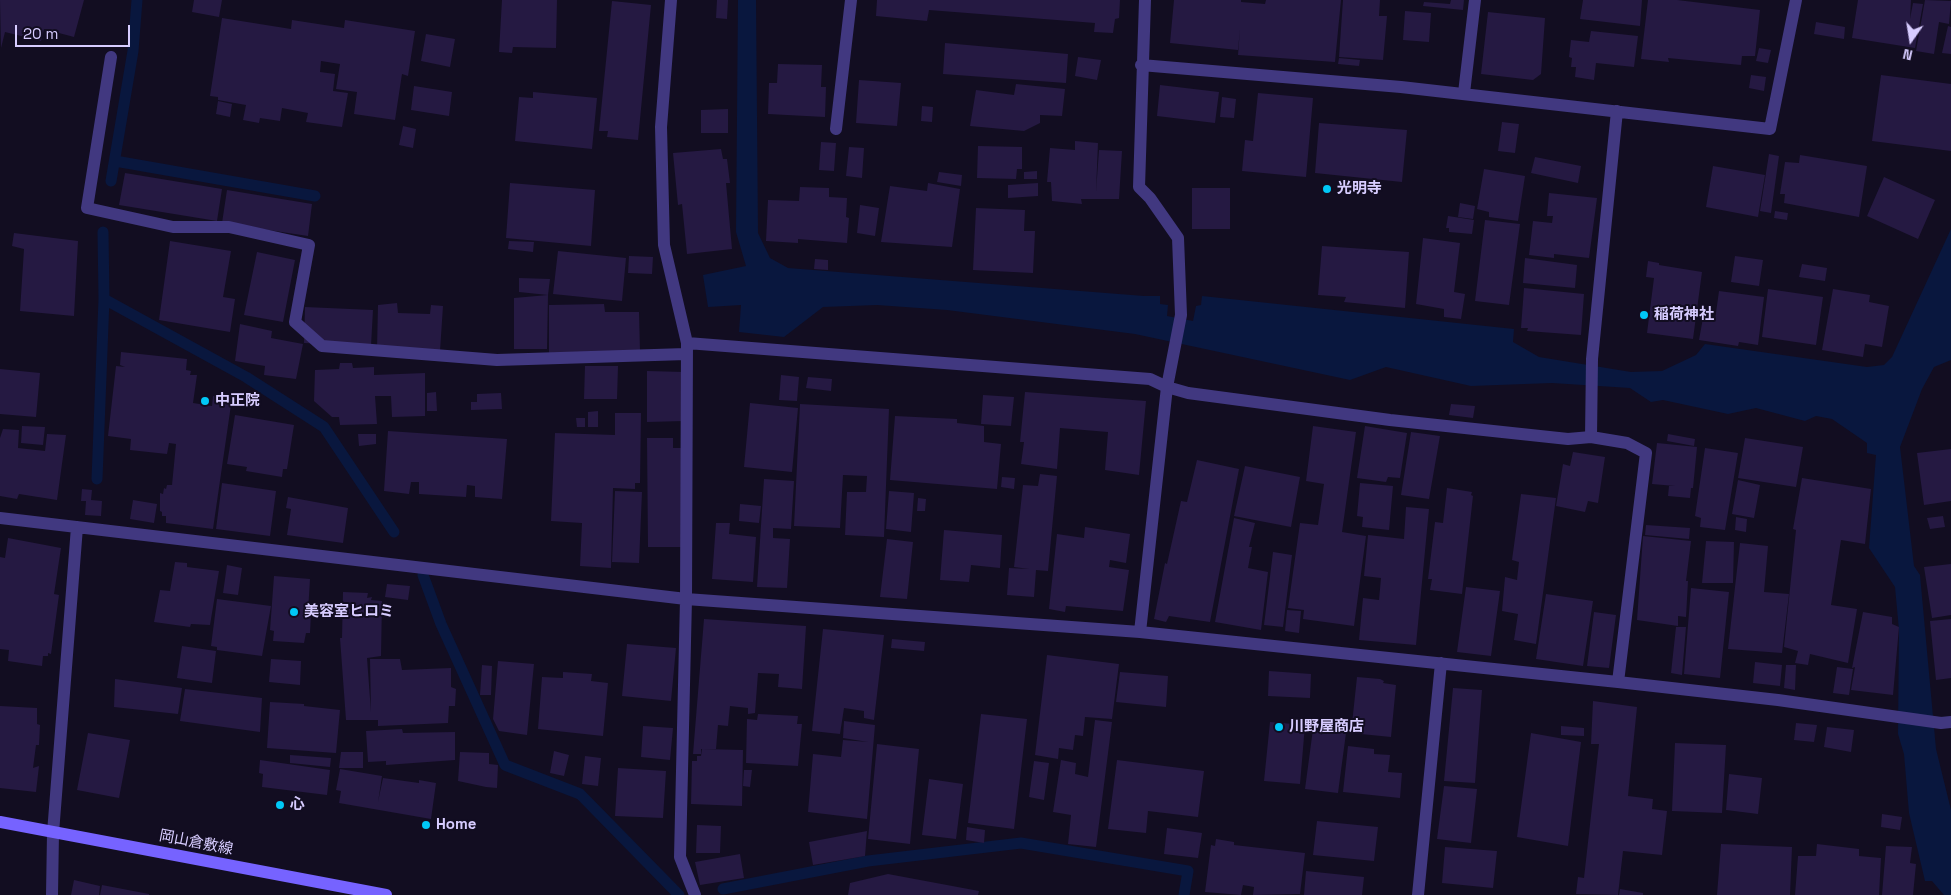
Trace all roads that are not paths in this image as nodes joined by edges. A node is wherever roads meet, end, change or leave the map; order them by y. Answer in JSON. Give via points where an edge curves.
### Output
{"nodes":[{"id":1,"x":671,"y":0,"type":"edge"},
{"id":2,"x":851,"y":0,"type":"edge"},
{"id":3,"x":1144,"y":0,"type":"edge"},
{"id":4,"x":1475,"y":0,"type":"edge"},
{"id":5,"x":1796,"y":0,"type":"edge"},
{"id":6,"x":111,"y":57,"type":"dead end"},
{"id":7,"x":1142,"y":65,"type":"junction"},
{"id":8,"x":1464,"y":93,"type":"junction"},
{"id":9,"x":1617,"y":111,"type":"junction"},
{"id":10,"x":836,"y":129,"type":"dead end"},
{"id":11,"x":686,"y":348,"type":"junction"},
{"id":12,"x":1166,"y":387,"type":"junction"},
{"id":13,"x":1591,"y":438,"type":"junction"},
{"id":14,"x":0,"y":518,"type":"edge"},
{"id":15,"x":77,"y":527,"type":"junction"},
{"id":16,"x":686,"y":599,"type":"junction"},
{"id":17,"x":1140,"y":632,"type":"junction"},
{"id":18,"x":1441,"y":664,"type":"junction"},
{"id":19,"x":1618,"y":682,"type":"junction"},
{"id":20,"x":1946,"y":722,"type":"edge"},
{"id":21,"x":0,"y":822,"type":"edge"},
{"id":22,"x":53,"y":833,"type":"junction"},
{"id":23,"x":52,"y":895,"type":"edge"},
{"id":24,"x":386,"y":895,"type":"edge"},
{"id":25,"x":696,"y":895,"type":"edge"},
{"id":26,"x":1418,"y":895,"type":"edge"}],
"edges":[{"from":1,"to":11,"type":"street","via":[[661,127],[664,245]]},
{"from":2,"to":10,"type":"street"},
{"from":3,"to":7,"type":"street"},
{"from":4,"to":8,"type":"street"},
{"from":5,"to":9,"type":"street","via":[[1770,129]]},
{"from":6,"to":11,"type":"street","via":[[87,208],[173,227],[229,227],[309,245],[295,322],[322,346],[497,360]]},
{"from":7,"to":8,"type":"street"},
{"from":7,"to":12,"type":"street","via":[[1139,187],[1178,238],[1181,315]]},
{"from":8,"to":9,"type":"street"},
{"from":9,"to":13,"type":"street","via":[[1592,359]]},
{"from":11,"to":12,"type":"street","via":[[1150,379]]},
{"from":11,"to":16,"type":"street"},
{"from":12,"to":13,"type":"street","via":[[1188,393],[1390,420],[1568,439]]},
{"from":12,"to":17,"type":"street"},
{"from":13,"to":19,"type":"street","via":[[1627,442],[1646,453]]},
{"from":14,"to":15,"type":"street"},
{"from":15,"to":16,"type":"street"},
{"from":15,"to":22,"type":"street"},
{"from":16,"to":17,"type":"street"},
{"from":16,"to":25,"type":"street","via":[[680,857]]},
{"from":17,"to":18,"type":"street"},
{"from":18,"to":19,"type":"street"},
{"from":18,"to":26,"type":"street"},
{"from":19,"to":20,"type":"street"},
{"from":21,"to":22,"type":"main road","name":"岡山倉敷線"},
{"from":22,"to":23,"type":"street"},
{"from":22,"to":24,"type":"main road","name":"岡山倉敷線"}]}
